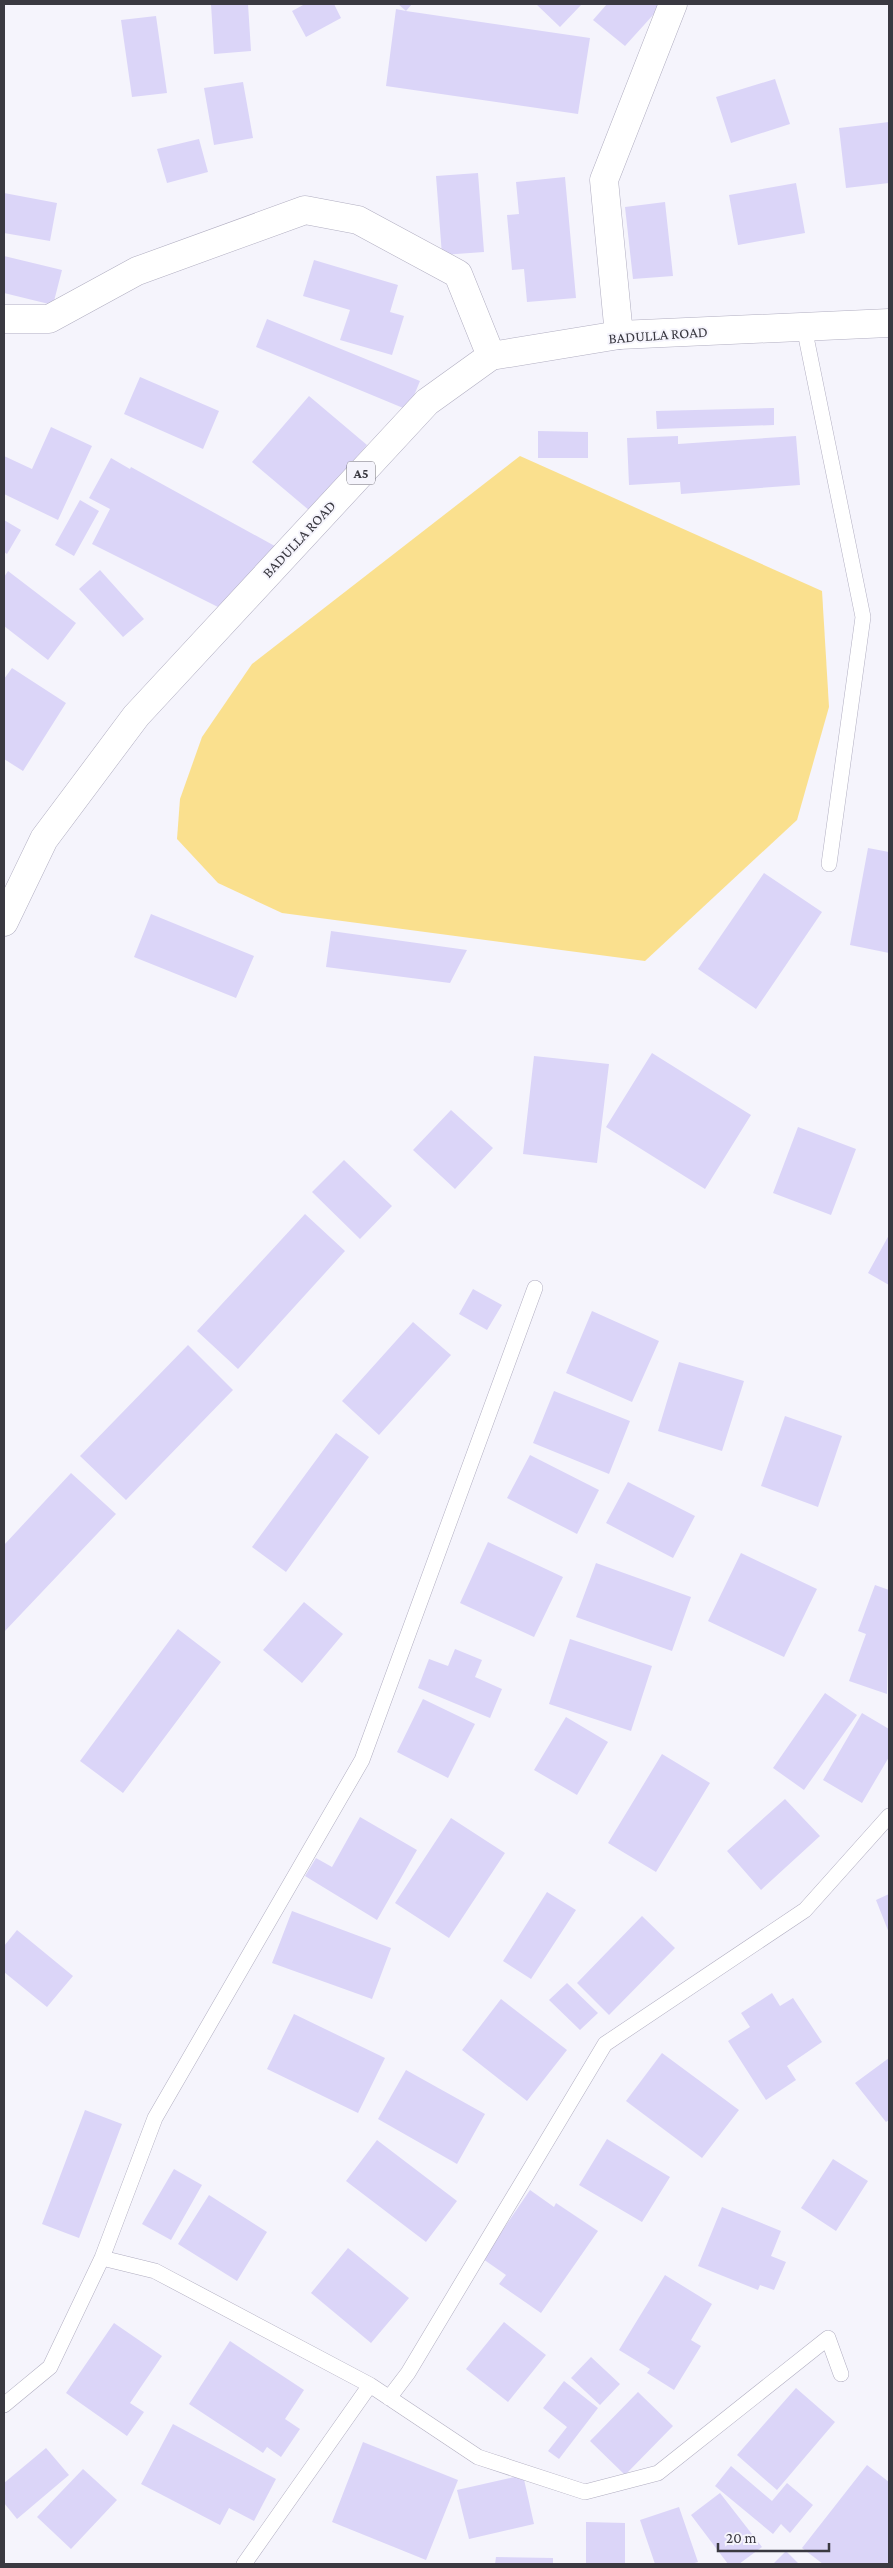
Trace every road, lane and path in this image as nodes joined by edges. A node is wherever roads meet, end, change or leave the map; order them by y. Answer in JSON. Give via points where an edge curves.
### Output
{"nodes":[{"id":1,"x":673,"y":4,"type":"edge"},
{"id":2,"x":4,"y":319,"type":"edge"},
{"id":3,"x":889,"y":323,"type":"edge"},
{"id":4,"x":804,"y":327,"type":"junction"},
{"id":5,"x":618,"y":335,"type":"junction"},
{"id":6,"x":491,"y":356,"type":"junction"},
{"id":7,"x":829,"y":864,"type":"dead end"},
{"id":8,"x":4,"y":922,"type":"edge"},
{"id":9,"x":535,"y":1288,"type":"dead end"},
{"id":10,"x":889,"y":1816,"type":"edge"},
{"id":11,"x":102,"y":2258,"type":"junction"},
{"id":12,"x":841,"y":2374,"type":"dead end"},
{"id":13,"x":370,"y":2385,"type":"junction"},
{"id":14,"x":389,"y":2398,"type":"junction"},
{"id":15,"x":4,"y":2405,"type":"edge"},
{"id":16,"x":244,"y":2564,"type":"edge"}],
"edges":[{"from":1,"to":5,"type":"main road","via":[[604,180]]},
{"from":2,"to":6,"type":"main road","via":[[49,319],[137,271],[305,210],[358,220],[458,274]]},
{"from":3,"to":4,"type":"main road","name":"BADULLA ROAD","number":"A5"},
{"from":4,"to":5,"type":"main road","name":"BADULLA ROAD","number":"A5"},
{"from":4,"to":7,"type":"lane","via":[[863,617]]},
{"from":5,"to":6,"type":"main road","name":"BADULLA ROAD","number":"A5"},
{"from":6,"to":8,"type":"main road","name":"BADULLA ROAD","number":"A5","via":[[427,402],[136,716],[44,839]]},
{"from":9,"to":11,"type":"lane","via":[[362,1760],[155,2118]]},
{"from":10,"to":14,"type":"lane","via":[[805,1910],[606,2044],[413,2364]]},
{"from":11,"to":13,"type":"lane","via":[[154,2271]]},
{"from":11,"to":15,"type":"lane","via":[[50,2367]]},
{"from":12,"to":14,"type":"lane","via":[[828,2338],[658,2473],[585,2492],[478,2457]]},
{"from":13,"to":14,"type":"lane"},
{"from":13,"to":16,"type":"lane"}]}
